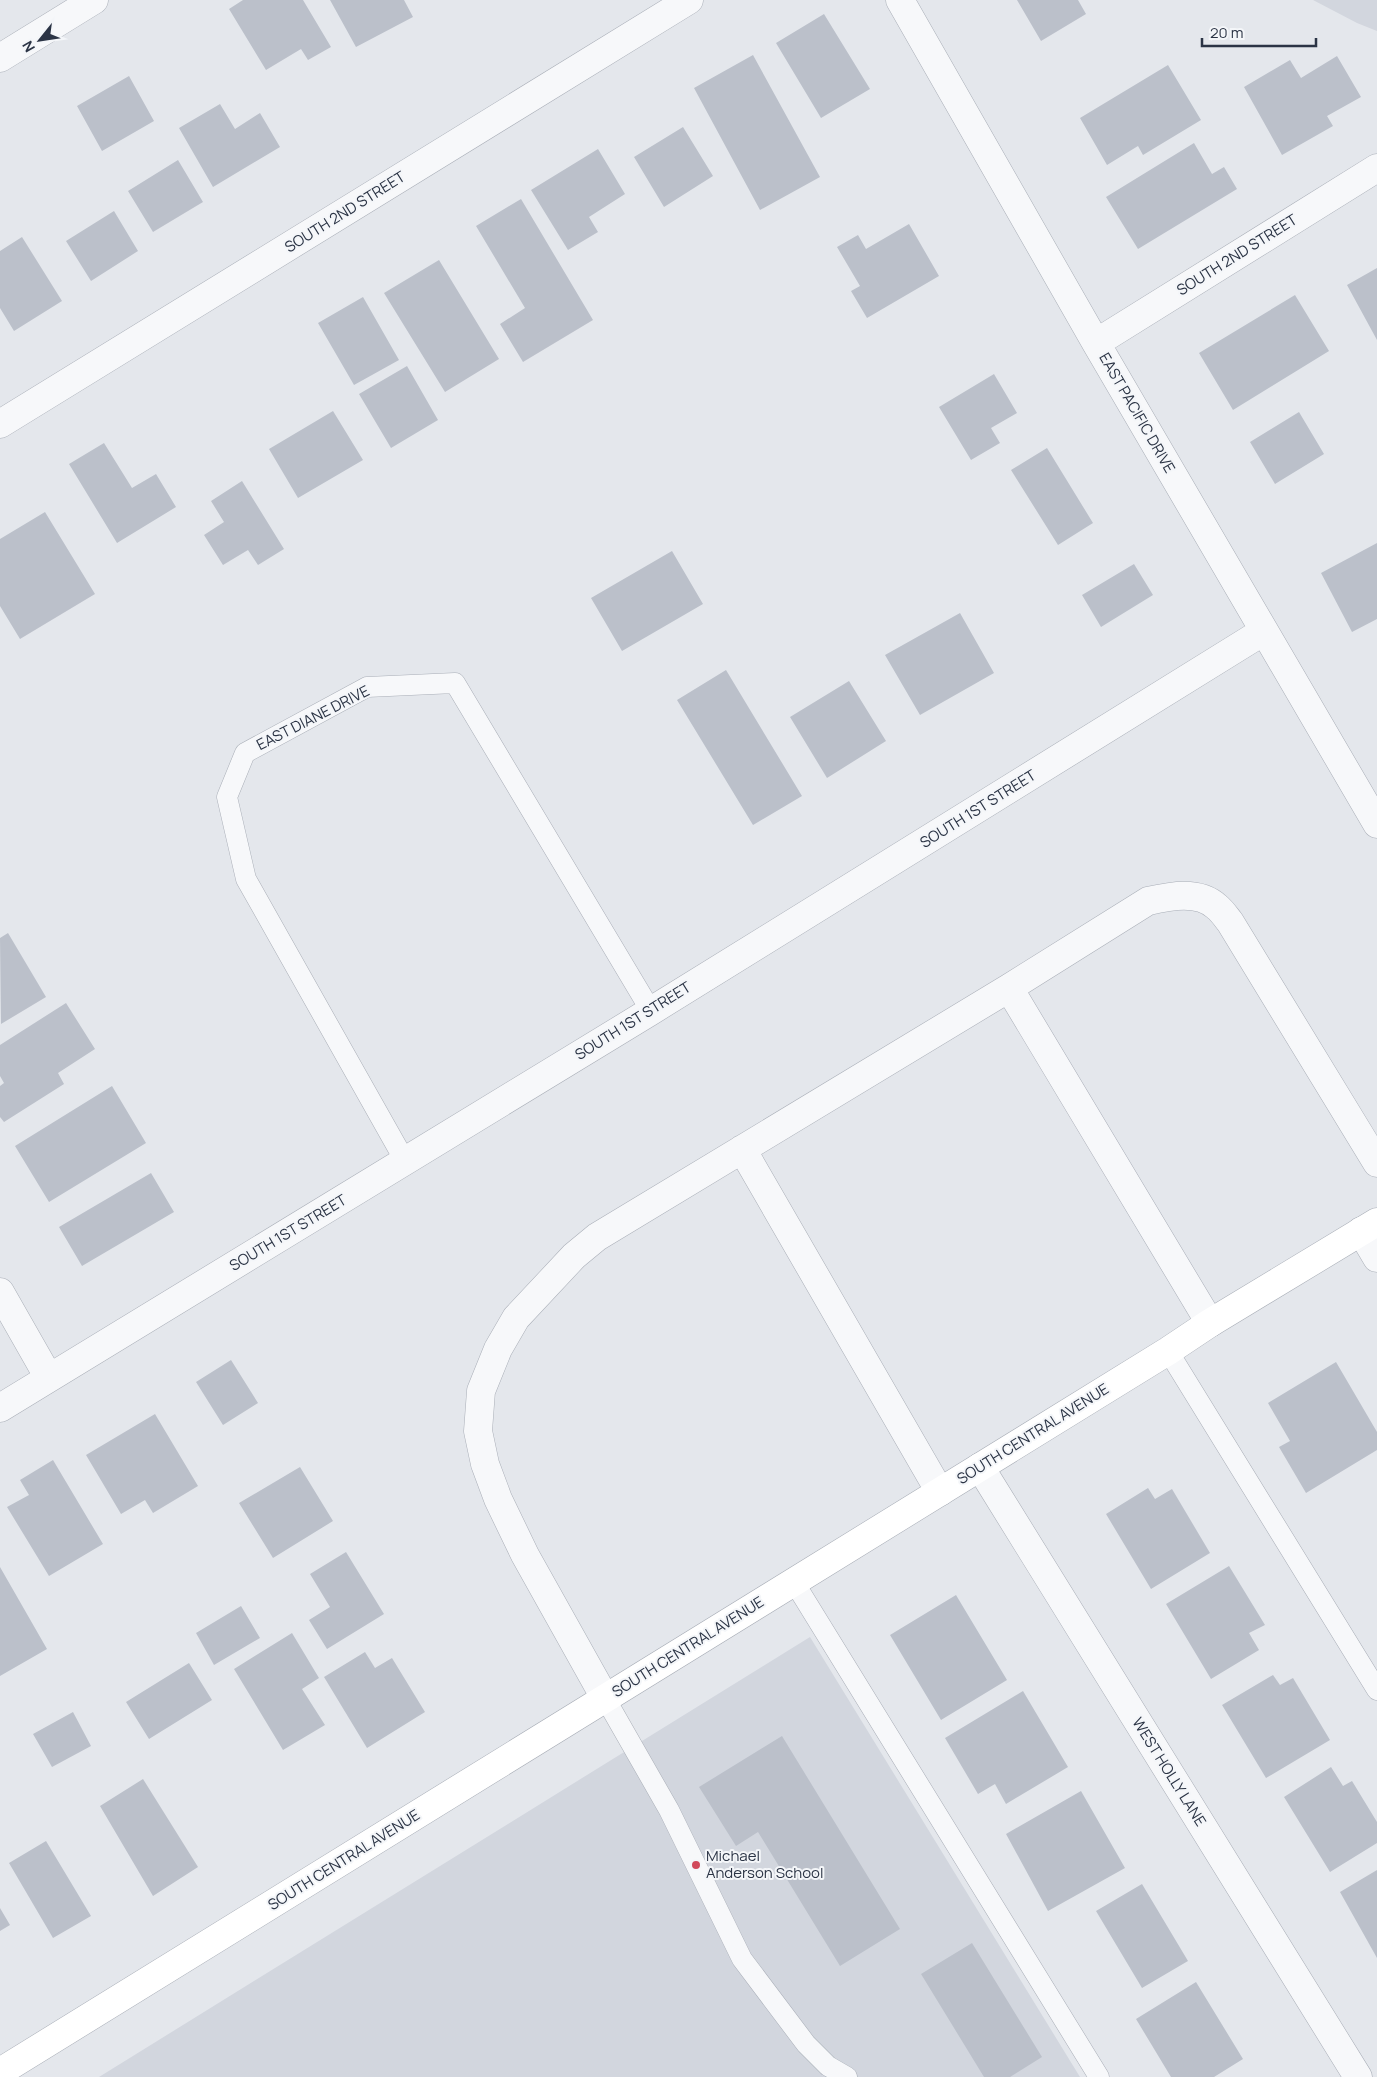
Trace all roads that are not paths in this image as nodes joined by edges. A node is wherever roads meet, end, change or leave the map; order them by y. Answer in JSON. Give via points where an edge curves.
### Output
{"nodes":[{"id":1,"x":94,"y":0,"type":"edge"},
{"id":2,"x":690,"y":0,"type":"edge"},
{"id":3,"x":900,"y":0,"type":"edge"},
{"id":4,"x":0,"y":58,"type":"edge"},
{"id":5,"x":1377,"y":168,"type":"edge"},
{"id":6,"x":1096,"y":343,"type":"junction"},
{"id":7,"x":0,"y":424,"type":"edge"},
{"id":8,"x":1264,"y":632,"type":"junction"},
{"id":9,"x":1377,"y":824,"type":"edge"},
{"id":10,"x":1009,"y":988,"type":"junction"},
{"id":11,"x":651,"y":1011,"type":"junction"},
{"id":12,"x":742,"y":1149,"type":"junction"},
{"id":13,"x":405,"y":1161,"type":"junction"},
{"id":14,"x":1377,"y":1163,"type":"edge"},
{"id":15,"x":1369,"y":1226,"type":"edge"},
{"id":16,"x":1377,"y":1258,"type":"edge"},
{"id":17,"x":0,"y":1292,"type":"edge"},
{"id":18,"x":1210,"y":1323,"type":"junction"},
{"id":19,"x":1168,"y":1351,"type":"junction"},
{"id":20,"x":50,"y":1378,"type":"junction"},
{"id":21,"x":0,"y":1408,"type":"edge"},
{"id":22,"x":980,"y":1467,"type":"junction"},
{"id":23,"x":940,"y":1492,"type":"junction"},
{"id":24,"x":794,"y":1582,"type":"junction"},
{"id":25,"x":1377,"y":1690,"type":"edge"},
{"id":26,"x":605,"y":1698,"type":"junction"},
{"id":27,"x":0,"y":2072,"type":"edge"},
{"id":28,"x":847,"y":2077,"type":"edge"},
{"id":29,"x":1099,"y":2077,"type":"edge"},
{"id":30,"x":1358,"y":2077,"type":"edge"}],
"edges":[{"from":1,"to":4,"type":"street"},
{"from":2,"to":7,"type":"street","name":"SOUTH 2ND STREET"},
{"from":3,"to":6,"type":"street","name":"EAST PACIFIC DRIVE"},
{"from":5,"to":6,"type":"street","name":"SOUTH 2ND STREET"},
{"from":6,"to":8,"type":"street","name":"EAST PACIFIC DRIVE"},
{"from":8,"to":9,"type":"street","name":"EAST PACIFIC DRIVE"},
{"from":8,"to":11,"type":"street","name":"SOUTH 1ST STREET"},
{"from":10,"to":12,"type":"street"},
{"from":10,"to":14,"type":"street","via":[[1148,901],[1171,895],[1197,896],[1216,906],[1230,922]]},
{"from":10,"to":18,"type":"street"},
{"from":11,"to":13,"type":"street","name":"SOUTH 1ST STREET"},
{"from":11,"to":13,"type":"lane","name":"EAST DIANE DRIVE","via":[[455,683],[367,687],[245,753],[227,797],[246,879]]},
{"from":12,"to":23,"type":"street"},
{"from":12,"to":26,"type":"street","via":[[597,1237],[574,1256],[516,1318],[498,1349],[481,1391],[478,1431],[485,1464],[498,1499],[525,1555]]},
{"from":13,"to":20,"type":"street","name":"SOUTH 1ST STREET"},
{"from":15,"to":16,"type":"street"},
{"from":15,"to":18,"type":"street","name":"SOUTH CENTRAL AVENUE"},
{"from":17,"to":20,"type":"street"},
{"from":18,"to":19,"type":"street","name":"SOUTH CENTRAL AVENUE"},
{"from":19,"to":22,"type":"street","name":"SOUTH CENTRAL AVENUE"},
{"from":19,"to":25,"type":"lane"},
{"from":20,"to":21,"type":"street","name":"SOUTH 1ST STREET"},
{"from":22,"to":23,"type":"street","name":"SOUTH CENTRAL AVENUE"},
{"from":22,"to":30,"type":"street","name":"WEST HOLLY LANE"},
{"from":23,"to":24,"type":"street","name":"SOUTH CENTRAL AVENUE"},
{"from":24,"to":26,"type":"street","name":"SOUTH CENTRAL AVENUE"},
{"from":24,"to":29,"type":"lane"},
{"from":26,"to":27,"type":"street","name":"SOUTH CENTRAL AVENUE"},
{"from":26,"to":28,"type":"lane","via":[[669,1810],[742,1959],[806,2044],[828,2066]]}]}
